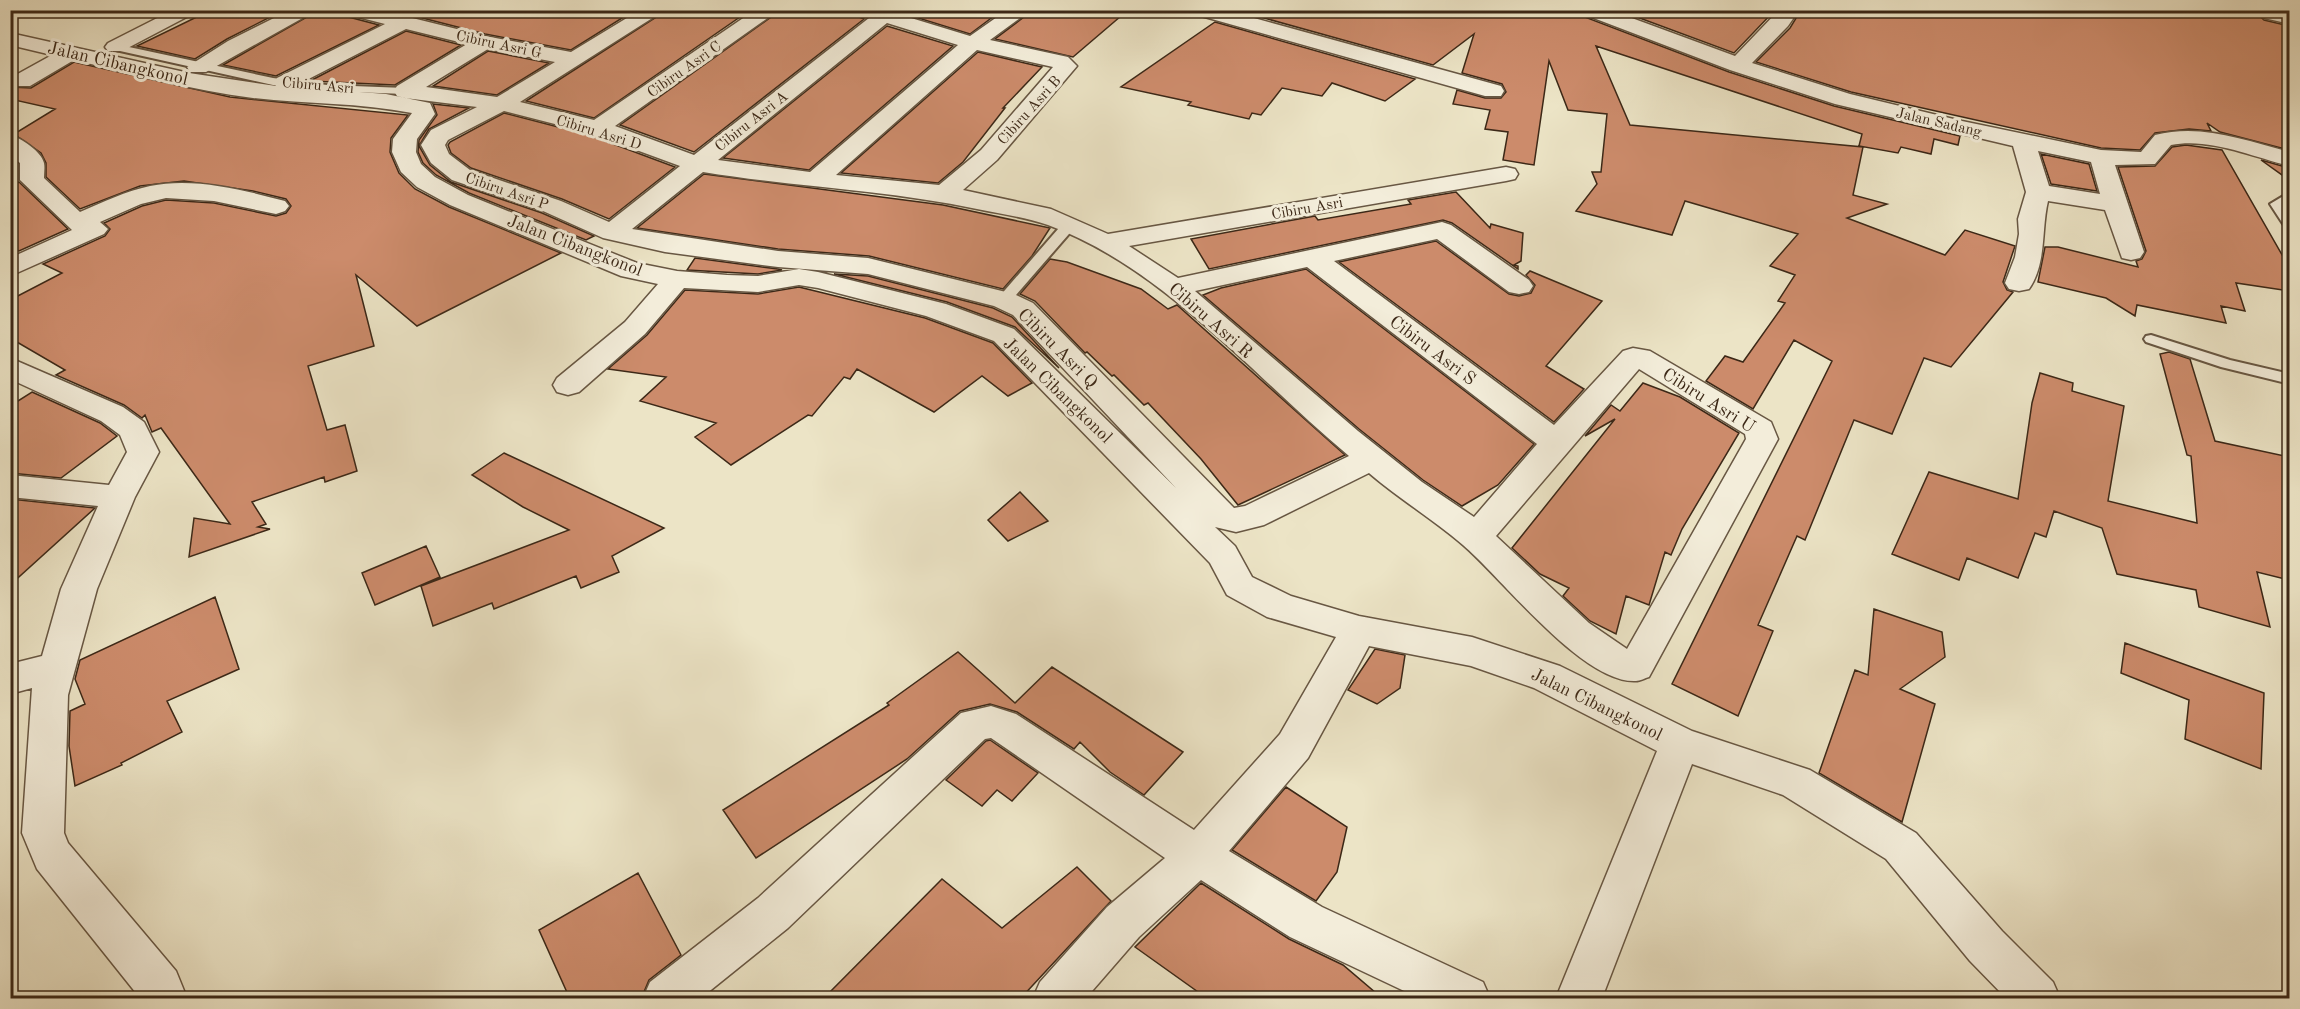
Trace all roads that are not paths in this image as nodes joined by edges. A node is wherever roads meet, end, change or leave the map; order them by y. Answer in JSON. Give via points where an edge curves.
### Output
{"nodes":[{"id":1,"x":190,"y":10,"type":"edge"},
{"id":2,"x":307,"y":10,"type":"edge"},
{"id":3,"x":353,"y":10,"type":"edge"},
{"id":4,"x":769,"y":10,"type":"edge"},
{"id":5,"x":1021,"y":10,"type":"edge"},
{"id":6,"x":1202,"y":10,"type":"edge"},
{"id":7,"x":1590,"y":10,"type":"edge"},
{"id":8,"x":1789,"y":10,"type":"edge"},
{"id":9,"x":645,"y":12,"type":"edge"},
{"id":10,"x":879,"y":12,"type":"edge"},
{"id":11,"x":404,"y":22,"type":"junction"},
{"id":12,"x":10,"y":39,"type":"edge"},
{"id":13,"x":485,"y":42,"type":"junction"},
{"id":14,"x":973,"y":43,"type":"junction"},
{"id":15,"x":115,"y":47,"type":"joint"},
{"id":16,"x":72,"y":51,"type":"junction"},
{"id":17,"x":574,"y":59,"type":"junction"},
{"id":18,"x":1738,"y":65,"type":"junction"},
{"id":19,"x":198,"y":66,"type":"junction"},
{"id":20,"x":22,"y":81,"type":"dead end"},
{"id":21,"x":285,"y":83,"type":"junction"},
{"id":22,"x":1493,"y":90,"type":"dead end"},
{"id":23,"x":405,"y":91,"type":"junction"},
{"id":24,"x":491,"y":110,"type":"junction"},
{"id":25,"x":598,"y":128,"type":"junction"},
{"id":26,"x":2023,"y":140,"type":"junction"},
{"id":27,"x":10,"y":142,"type":"edge"},
{"id":28,"x":2101,"y":157,"type":"junction"},
{"id":29,"x":2289,"y":159,"type":"edge"},
{"id":30,"x":696,"y":164,"type":"junction"},
{"id":31,"x":1506,"y":174,"type":"dead end"},
{"id":32,"x":815,"y":180,"type":"junction"},
{"id":33,"x":2037,"y":192,"type":"junction"},
{"id":34,"x":945,"y":194,"type":"junction"},
{"id":35,"x":2289,"y":196,"type":"edge"},
{"id":36,"x":2114,"y":204,"type":"junction"},
{"id":37,"x":276,"y":206,"type":"dead end"},
{"id":38,"x":77,"y":223,"type":"junction"},
{"id":39,"x":1070,"y":224,"type":"junction"},
{"id":40,"x":2289,"y":224,"type":"edge"},
{"id":41,"x":612,"y":233,"type":"junction"},
{"id":42,"x":1107,"y":242,"type":"junction"},
{"id":43,"x":2131,"y":252,"type":"dead end"},
{"id":44,"x":1311,"y":257,"type":"junction"},
{"id":45,"x":10,"y":268,"type":"edge"},
{"id":46,"x":677,"y":279,"type":"junction"},
{"id":47,"x":2019,"y":283,"type":"dead end"},
{"id":48,"x":1519,"y":286,"type":"dead end"},
{"id":49,"x":1176,"y":287,"type":"junction"},
{"id":50,"x":1004,"y":300,"type":"junction"},
{"id":51,"x":2151,"y":339,"type":"dead end"},
{"id":52,"x":10,"y":367,"type":"edge"},
{"id":53,"x":2289,"y":379,"type":"edge"},
{"id":54,"x":568,"y":386,"type":"dead end"},
{"id":55,"x":1556,"y":442,"type":"junction"},
{"id":56,"x":1372,"y":458,"type":"junction"},
{"id":57,"x":10,"y":486,"type":"edge"},
{"id":58,"x":118,"y":496,"type":"junction"},
{"id":59,"x":1476,"y":537,"type":"junction"},
{"id":60,"x":1359,"y":630,"type":"junction"},
{"id":61,"x":1636,"y":666,"type":"joint"},
{"id":62,"x":57,"y":667,"type":"junction"},
{"id":63,"x":10,"y":679,"type":"edge"},
{"id":64,"x":1680,"y":744,"type":"junction"},
{"id":65,"x":1198,"y":856,"type":"junction"},
{"id":66,"x":164,"y":999,"type":"edge"},
{"id":67,"x":666,"y":999,"type":"edge"},
{"id":68,"x":1056,"y":999,"type":"edge"},
{"id":69,"x":1467,"y":999,"type":"edge"},
{"id":70,"x":1579,"y":999,"type":"edge"},
{"id":71,"x":2037,"y":999,"type":"edge"}],
"edges":[{"from":1,"to":15,"type":"street"},
{"from":2,"to":19,"type":"street"},
{"from":3,"to":11,"type":"street","name":"Cibiru Asri G"},
{"from":4,"to":25,"type":"street","name":"Cibiru Asri C"},
{"from":5,"to":14,"type":"street"},
{"from":6,"to":22,"type":"street"},
{"from":7,"to":18,"type":"street","name":"Jalan Sadang","via":[[1657,25]]},
{"from":8,"to":18,"type":"street"},
{"from":9,"to":17,"type":"street"},
{"from":10,"to":14,"type":"street","name":"Cibiru Asri B"},
{"from":10,"to":30,"type":"street","name":"Cibiru Asri A"},
{"from":11,"to":13,"type":"street","name":"Cibiru Asri G"},
{"from":11,"to":21,"type":"street"},
{"from":12,"to":16,"type":"street","name":"Jalan Cibangkonol"},
{"from":13,"to":17,"type":"street","name":"Cibiru Asri G"},
{"from":13,"to":23,"type":"street"},
{"from":14,"to":32,"type":"street"},
{"from":14,"to":34,"type":"street","name":"Cibiru Asri B","via":[[1024,52],[1066,66],[989,155]]},
{"from":15,"to":19,"type":"lane","name":"Cibiru Asri"},
{"from":16,"to":20,"type":"street"},
{"from":16,"to":46,"type":"street","name":"Jalan Cibangkonol","via":[[189,80],[253,91],[386,101],[422,108],[424,114],[405,140],[405,152],[410,167],[426,182],[459,200],[630,270]]},
{"from":17,"to":24,"type":"street"},
{"from":18,"to":26,"type":"street","name":"Jalan Sadang","via":[[1876,108]]},
{"from":19,"to":21,"type":"lane","name":"Cibiru Asri"},
{"from":21,"to":23,"type":"lane","name":"Cibiru Asri"},
{"from":23,"to":24,"type":"street","name":"Cibiru Asri"},
{"from":24,"to":25,"type":"street","name":"Cibiru Asri D"},
{"from":24,"to":41,"type":"street","name":"Cibiru Asri P","via":[[439,135],[433,145],[439,158],[461,175],[552,206]]},
{"from":25,"to":30,"type":"street","name":"Cibiru Asri D"},
{"from":26,"to":28,"type":"street","name":"Jalan Sadang"},
{"from":26,"to":33,"type":"street"},
{"from":27,"to":38,"type":"street","via":[[32,161],[32,180]]},
{"from":28,"to":29,"type":"street","name":"Jalan Sadang","via":[[2148,159],[2163,140],[2181,137],[2218,141]]},
{"from":28,"to":36,"type":"street"},
{"from":30,"to":32,"type":"street","name":"Cibiru Asri R"},
{"from":30,"to":41,"type":"street","name":"Cibiru Asri A"},
{"from":31,"to":42,"type":"street","name":"Cibiru Asri"},
{"from":32,"to":34,"type":"street","name":"Cibiru Asri R"},
{"from":33,"to":36,"type":"street"},
{"from":33,"to":47,"type":"street","via":[[2028,257]]},
{"from":34,"to":39,"type":"street","name":"Cibiru Asri R","via":[[1046,215]]},
{"from":35,"to":40,"type":"lane","via":[[2276,204]]},
{"from":36,"to":43,"type":"street"},
{"from":37,"to":38,"type":"street","via":[[198,192],[159,192]]},
{"from":38,"to":45,"type":"street","via":[[95,229]]},
{"from":39,"to":42,"type":"street","name":"Cibiru Asri R"},
{"from":39,"to":50,"type":"lane"},
{"from":41,"to":50,"type":"street","name":"Cibiru Asri Q","via":[[778,259],[868,266]]},
{"from":42,"to":49,"type":"street","name":"Cibiru Asri R"},
{"from":44,"to":48,"type":"street","via":[[1442,230]]},
{"from":44,"to":49,"type":"street"},
{"from":44,"to":55,"type":"street","name":"Cibiru Asri S"},
{"from":46,"to":54,"type":"street","via":[[635,328]]},
{"from":46,"to":60,"type":"street","name":"Jalan Cibangkonol","via":[[758,284],[799,277],[818,280],[927,306],[1004,335],[1223,555],[1239,586],[1280,607]]},
{"from":49,"to":56,"type":"street","name":"Cibiru Asri R"},
{"from":50,"to":56,"type":"street","name":"Cibiru Asri Q","via":[[1023,309],[1223,517],[1252,517]]},
{"from":51,"to":53,"type":"lane","via":[[2226,364]]},
{"from":52,"to":58,"type":"street","via":[[112,414],[133,429],[143,452]]},
{"from":55,"to":59,"type":"street","name":"Cibiru Asri U"},
{"from":55,"to":61,"type":"street","name":"Cibiru Asri U","via":[[1633,357],[1640,357],[1749,422],[1762,434]]},
{"from":56,"to":59,"type":"street","name":"Cibiru Asri R"},
{"from":57,"to":58,"type":"street"},
{"from":58,"to":62,"type":"street","via":[[79,589]]},
{"from":59,"to":61,"type":"street","name":"Cibiru Asri R","via":[[1593,648],[1612,661]]},
{"from":60,"to":64,"type":"street","name":"Jalan Cibangkonol","via":[[1472,652],[1547,677]]},
{"from":60,"to":65,"type":"street","via":[[1294,746]]},
{"from":62,"to":63,"type":"street"},
{"from":62,"to":66,"type":"street","via":[[49,695],[43,833],[52,855],[160,987]]},
{"from":64,"to":70,"type":"street"},
{"from":64,"to":71,"type":"street","name":"Jalan Cibangkonol","via":[[1796,782],[1901,846]]},
{"from":65,"to":67,"type":"street","via":[[1002,725],[975,724],[773,913]]},
{"from":65,"to":68,"type":"street","via":[[1123,922]]},
{"from":65,"to":69,"type":"street","via":[[1330,935]]}]}
